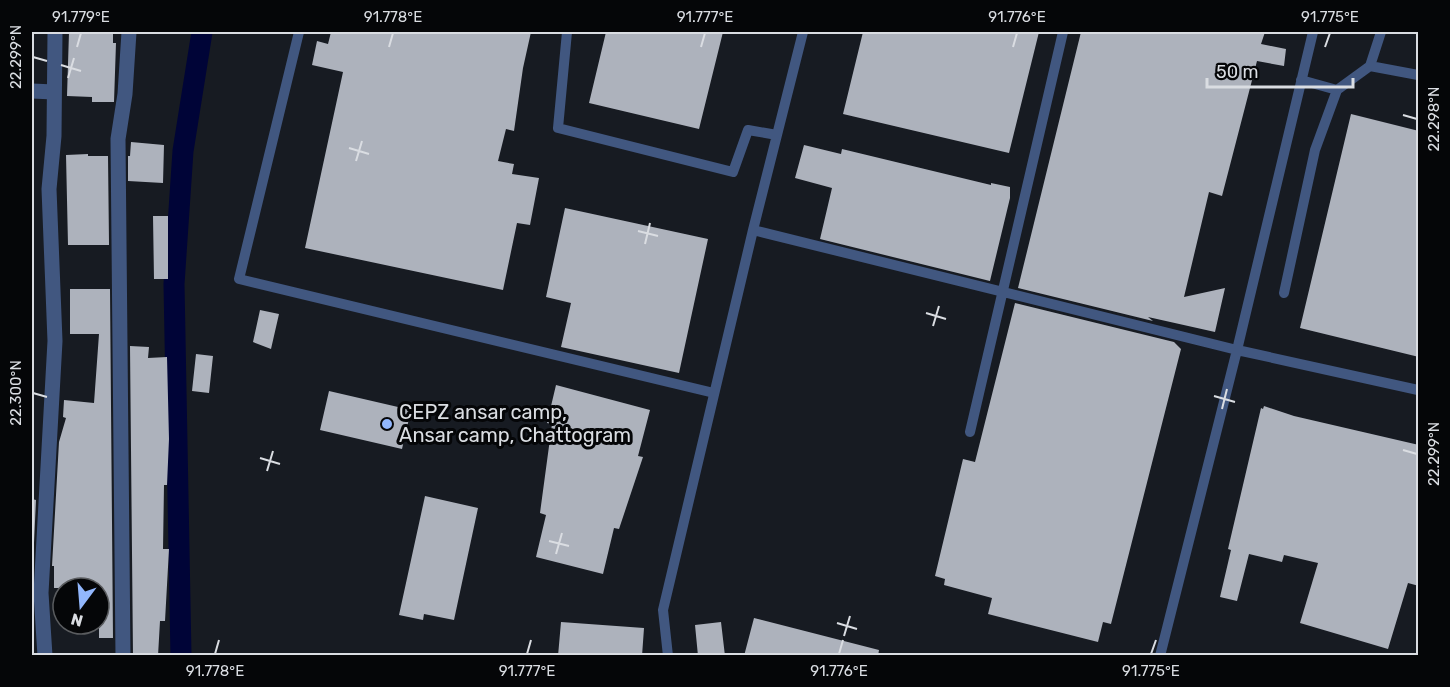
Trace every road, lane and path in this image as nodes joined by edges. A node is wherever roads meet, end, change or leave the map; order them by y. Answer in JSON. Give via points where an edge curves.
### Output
{"nodes":[{"id":1,"x":55,"y":32,"type":"edge"},
{"id":2,"x":129,"y":32,"type":"edge"},
{"id":3,"x":299,"y":32,"type":"edge"},
{"id":4,"x":567,"y":32,"type":"edge"},
{"id":5,"x":803,"y":32,"type":"edge"},
{"id":6,"x":1062,"y":32,"type":"edge"},
{"id":7,"x":1313,"y":32,"type":"edge"},
{"id":8,"x":1381,"y":32,"type":"edge"},
{"id":9,"x":1370,"y":66,"type":"junction"},
{"id":10,"x":1419,"y":75,"type":"edge"},
{"id":11,"x":1301,"y":80,"type":"junction"},
{"id":12,"x":1337,"y":90,"type":"junction"},
{"id":13,"x":32,"y":91,"type":"edge"},
{"id":14,"x":54,"y":92,"type":"junction"},
{"id":15,"x":777,"y":135,"type":"junction"},
{"id":16,"x":753,"y":230,"type":"junction"},
{"id":17,"x":1004,"y":292,"type":"junction"},
{"id":18,"x":1284,"y":293,"type":"dead end"},
{"id":19,"x":1237,"y":350,"type":"junction"},
{"id":20,"x":1419,"y":390,"type":"edge"},
{"id":21,"x":714,"y":393,"type":"junction"},
{"id":22,"x":970,"y":432,"type":"dead end"},
{"id":23,"x":45,"y":656,"type":"edge"},
{"id":24,"x":123,"y":656,"type":"edge"},
{"id":25,"x":668,"y":656,"type":"edge"},
{"id":26,"x":1160,"y":656,"type":"edge"}],
"edges":[{"from":1,"to":14,"type":"street"},
{"from":2,"to":24,"type":"street","via":[[118,139]]},
{"from":3,"to":21,"type":"lane","via":[[239,279]]},
{"from":4,"to":15,"type":"lane","via":[[558,128],[733,172],[748,130]]},
{"from":5,"to":15,"type":"lane"},
{"from":6,"to":17,"type":"lane"},
{"from":7,"to":11,"type":"lane"},
{"from":8,"to":9,"type":"lane"},
{"from":9,"to":10,"type":"lane"},
{"from":9,"to":12,"type":"lane"},
{"from":11,"to":12,"type":"lane"},
{"from":11,"to":19,"type":"lane"},
{"from":12,"to":18,"type":"lane","via":[[1315,150]]},
{"from":13,"to":14,"type":"street"},
{"from":14,"to":23,"type":"street","via":[[49,189],[55,341],[41,593]]},
{"from":15,"to":16,"type":"lane"},
{"from":16,"to":17,"type":"lane"},
{"from":16,"to":21,"type":"lane"},
{"from":17,"to":19,"type":"lane"},
{"from":17,"to":22,"type":"lane"},
{"from":19,"to":20,"type":"lane"},
{"from":19,"to":26,"type":"lane"},
{"from":21,"to":25,"type":"lane","via":[[663,610]]}]}
